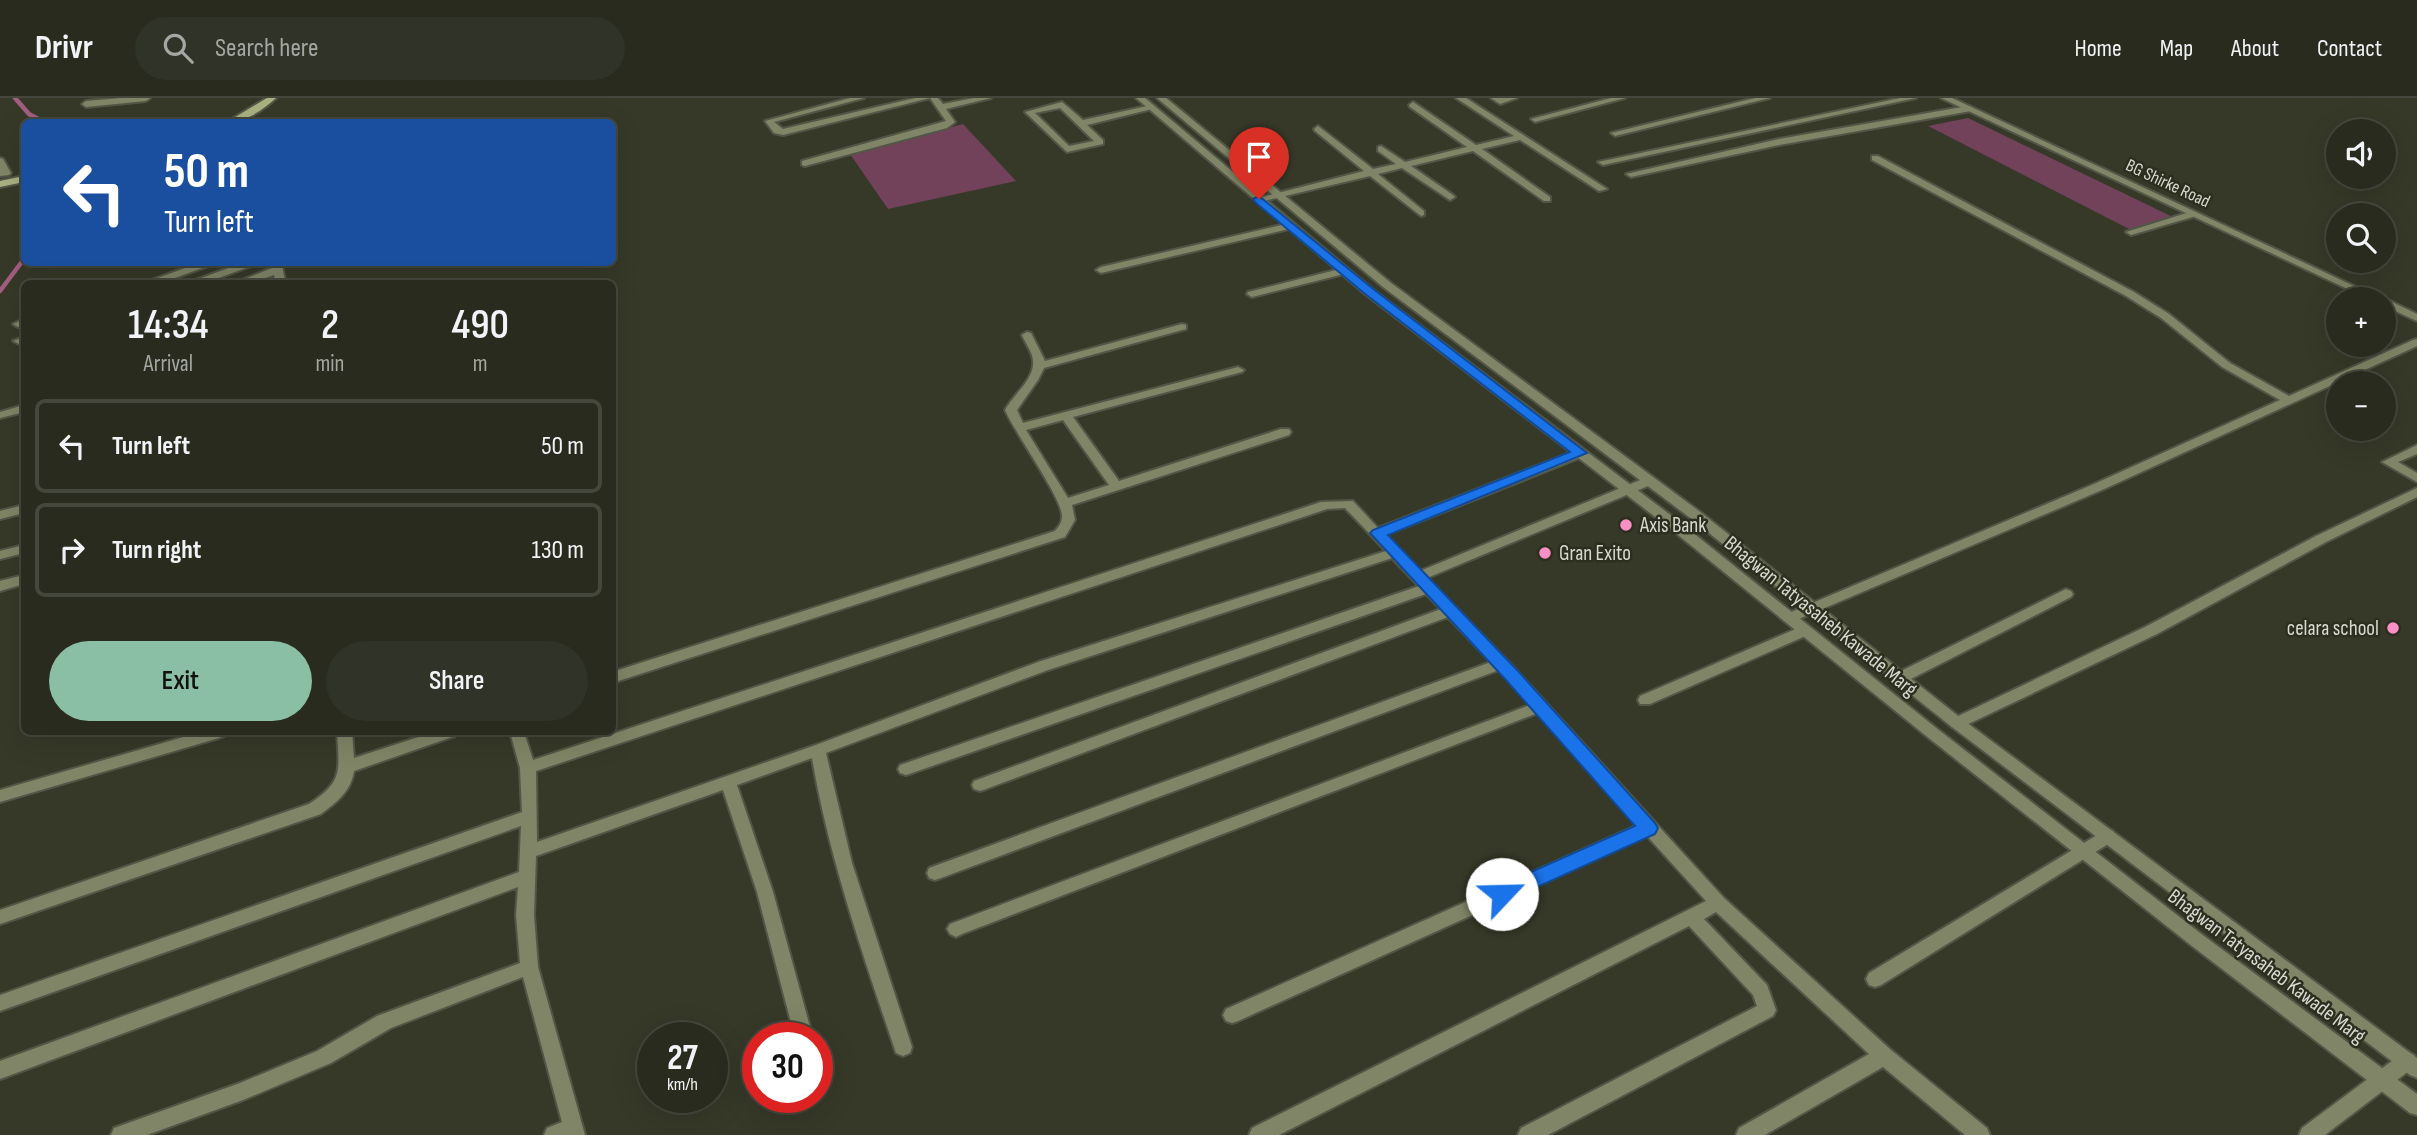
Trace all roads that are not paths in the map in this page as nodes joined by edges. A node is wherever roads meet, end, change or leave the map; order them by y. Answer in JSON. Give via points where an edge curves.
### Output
{"nodes":[{"id":1,"x":146,"y":98,"type":"edge"},
{"id":2,"x":272,"y":98,"type":"edge"},
{"id":3,"x":860,"y":98,"type":"edge"},
{"id":4,"x":926,"y":98,"type":"edge"},
{"id":5,"x":934,"y":98,"type":"edge"},
{"id":6,"x":987,"y":98,"type":"edge"},
{"id":7,"x":1140,"y":98,"type":"edge"},
{"id":8,"x":1460,"y":98,"type":"edge"},
{"id":9,"x":1494,"y":98,"type":"edge"},
{"id":10,"x":1513,"y":98,"type":"edge"},
{"id":11,"x":1621,"y":98,"type":"edge"},
{"id":12,"x":1766,"y":98,"type":"edge"},
{"id":13,"x":1912,"y":98,"type":"edge"},
{"id":14,"x":1945,"y":98,"type":"edge"},
{"id":15,"x":1155,"y":101,"type":"edge"},
{"id":16,"x":86,"y":104,"type":"dead end"},
{"id":17,"x":1413,"y":105,"type":"dead end"},
{"id":18,"x":942,"y":107,"type":"junction"},
{"id":19,"x":1968,"y":109,"type":"junction"},
{"id":20,"x":237,"y":119,"type":"edge"},
{"id":21,"x":1535,"y":119,"type":"dead end"},
{"id":22,"x":1082,"y":123,"type":"junction"},
{"id":23,"x":1318,"y":129,"type":"dead end"},
{"id":24,"x":1615,"y":133,"type":"dead end"},
{"id":25,"x":1521,"y":137,"type":"junction"},
{"id":26,"x":1381,"y":149,"type":"dead end"},
{"id":27,"x":1473,"y":149,"type":"junction"},
{"id":28,"x":1875,"y":158,"type":"dead end"},
{"id":29,"x":0,"y":161,"type":"edge"},
{"id":30,"x":1603,"y":162,"type":"dead end"},
{"id":31,"x":804,"y":163,"type":"dead end"},
{"id":32,"x":1406,"y":165,"type":"junction"},
{"id":33,"x":0,"y":173,"type":"edge"},
{"id":34,"x":1374,"y":173,"type":"junction"},
{"id":35,"x":1632,"y":174,"type":"dead end"},
{"id":36,"x":21,"y":180,"type":"edge"},
{"id":37,"x":0,"y":184,"type":"edge"},
{"id":38,"x":1602,"y":189,"type":"dead end"},
{"id":39,"x":1273,"y":192,"type":"junction"},
{"id":40,"x":1450,"y":197,"type":"dead end"},
{"id":41,"x":1259,"y":199,"type":"junction"},
{"id":42,"x":1547,"y":199,"type":"dead end"},
{"id":43,"x":1421,"y":213,"type":"dead end"},
{"id":44,"x":2193,"y":214,"type":"junction"},
{"id":45,"x":1290,"y":226,"type":"junction"},
{"id":46,"x":2131,"y":232,"type":"dead end"},
{"id":47,"x":202,"y":266,"type":"edge"},
{"id":48,"x":245,"y":266,"type":"edge"},
{"id":49,"x":277,"y":266,"type":"edge"},
{"id":50,"x":1101,"y":270,"type":"dead end"},
{"id":51,"x":1344,"y":271,"type":"junction"},
{"id":52,"x":158,"y":280,"type":"edge"},
{"id":53,"x":202,"y":280,"type":"edge"},
{"id":54,"x":246,"y":280,"type":"edge"},
{"id":55,"x":2351,"y":287,"type":"edge"},
{"id":56,"x":1252,"y":294,"type":"dead end"},
{"id":57,"x":2396,"y":308,"type":"edge"},
{"id":58,"x":2417,"y":318,"type":"edge"},
{"id":59,"x":1182,"y":327,"type":"dead end"},
{"id":60,"x":1027,"y":335,"type":"dead end"},
{"id":61,"x":2417,"y":342,"type":"edge"},
{"id":62,"x":1478,"y":353,"type":"junction"},
{"id":63,"x":1459,"y":360,"type":"junction"},
{"id":64,"x":1038,"y":366,"type":"junction"},
{"id":65,"x":1238,"y":370,"type":"dead end"},
{"id":66,"x":2290,"y":401,"type":"junction"},
{"id":67,"x":21,"y":410,"type":"edge"},
{"id":68,"x":2,"y":415,"type":"dead end"},
{"id":69,"x":1066,"y":416,"type":"junction"},
{"id":70,"x":1019,"y":428,"type":"junction"},
{"id":71,"x":1285,"y":432,"type":"dead end"},
{"id":72,"x":2417,"y":449,"type":"edge"},
{"id":73,"x":1580,"y":453,"type":"junction"},
{"id":74,"x":2417,"y":478,"type":"edge"},
{"id":75,"x":1649,"y":481,"type":"junction"},
{"id":76,"x":1117,"y":486,"type":"junction"},
{"id":77,"x":1630,"y":490,"type":"junction"},
{"id":78,"x":2417,"y":492,"type":"edge"},
{"id":79,"x":1065,"y":503,"type":"junction"},
{"id":80,"x":21,"y":510,"type":"edge"},
{"id":81,"x":0,"y":515,"type":"edge"},
{"id":82,"x":1378,"y":533,"type":"junction"},
{"id":83,"x":21,"y":550,"type":"edge"},
{"id":84,"x":1395,"y":553,"type":"junction"},
{"id":85,"x":0,"y":555,"type":"edge"},
{"id":86,"x":21,"y":581,"type":"edge"},
{"id":87,"x":1423,"y":583,"type":"junction"},
{"id":88,"x":0,"y":586,"type":"edge"},
{"id":89,"x":2066,"y":594,"type":"dead end"},
{"id":90,"x":1812,"y":607,"type":"junction"},
{"id":91,"x":1450,"y":611,"type":"junction"},
{"id":92,"x":1789,"y":618,"type":"junction"},
{"id":93,"x":1805,"y":630,"type":"junction"},
{"id":94,"x":1501,"y":664,"type":"junction"},
{"id":95,"x":616,"y":677,"type":"edge"},
{"id":96,"x":1900,"y":678,"type":"junction"},
{"id":97,"x":1645,"y":700,"type":"dead end"},
{"id":98,"x":1539,"y":707,"type":"junction"},
{"id":99,"x":1957,"y":723,"type":"junction"},
{"id":100,"x":209,"y":735,"type":"edge"},
{"id":101,"x":345,"y":735,"type":"edge"},
{"id":102,"x":441,"y":735,"type":"edge"},
{"id":103,"x":518,"y":735,"type":"edge"},
{"id":104,"x":818,"y":750,"type":"junction"},
{"id":105,"x":346,"y":767,"type":"junction"},
{"id":106,"x":528,"y":768,"type":"junction"},
{"id":107,"x":905,"y":769,"type":"dead end"},
{"id":108,"x":728,"y":780,"type":"junction"},
{"id":109,"x":979,"y":785,"type":"dead end"},
{"id":110,"x":0,"y":796,"type":"edge"},
{"id":111,"x":530,"y":816,"type":"junction"},
{"id":112,"x":1648,"y":828,"type":"junction"},
{"id":113,"x":2107,"y":836,"type":"junction"},
{"id":114,"x":2083,"y":850,"type":"junction"},
{"id":115,"x":527,"y":852,"type":"junction"},
{"id":116,"x":935,"y":873,"type":"dead end"},
{"id":117,"x":526,"y":877,"type":"junction"},
{"id":118,"x":1718,"y":903,"type":"junction"},
{"id":119,"x":0,"y":917,"type":"edge"},
{"id":120,"x":1691,"y":917,"type":"junction"},
{"id":121,"x":956,"y":929,"type":"dead end"},
{"id":122,"x":529,"y":967,"type":"junction"},
{"id":123,"x":1875,"y":979,"type":"dead end"},
{"id":124,"x":0,"y":1003,"type":"edge"},
{"id":125,"x":1232,"y":1014,"type":"dead end"},
{"id":126,"x":800,"y":1022,"type":"edge"},
{"id":127,"x":903,"y":1047,"type":"dead end"},
{"id":128,"x":1884,"y":1056,"type":"junction"},
{"id":129,"x":2412,"y":1065,"type":"edge"},
{"id":130,"x":0,"y":1070,"type":"edge"},
{"id":131,"x":2382,"y":1080,"type":"junction"},
{"id":132,"x":2417,"y":1106,"type":"edge"},
{"id":133,"x":567,"y":1132,"type":"edge"},
{"id":134,"x":121,"y":1135,"type":"edge"},
{"id":135,"x":1259,"y":1135,"type":"edge"},
{"id":136,"x":1528,"y":1135,"type":"edge"},
{"id":137,"x":1746,"y":1135,"type":"edge"},
{"id":138,"x":1980,"y":1135,"type":"edge"},
{"id":139,"x":2308,"y":1135,"type":"edge"}],
"edges":[{"from":1,"to":16,"type":"street"},
{"from":2,"to":20,"type":"main road"},
{"from":3,"to":4,"type":"street","via":[[769,121],[783,132]]},
{"from":5,"to":18,"type":"street"},
{"from":6,"to":18,"type":"street"},
{"from":7,"to":15,"type":"street","name":"Bhagwan Tatyasaheb Kawade Marg"},
{"from":8,"to":25,"type":"street"},
{"from":9,"to":10,"type":"street"},
{"from":11,"to":21,"type":"street"},
{"from":12,"to":24,"type":"street"},
{"from":13,"to":30,"type":"street"},
{"from":14,"to":19,"type":"street","name":"BG Shirke Road"},
{"from":15,"to":22,"type":"street"},
{"from":15,"to":39,"type":"street","name":"Bhagwan Tatyasaheb Kawade Marg"},
{"from":15,"to":39,"type":"street","via":[[1240,171]]},
{"from":15,"to":41,"type":"street","name":"Bhagwan Tatyasaheb Kawade Marg"},
{"from":17,"to":27,"type":"street"},
{"from":18,"to":31,"type":"street","via":[[951,122],[944,126]]},
{"from":19,"to":35,"type":"street"},
{"from":19,"to":44,"type":"street","name":"BG Shirke Road"},
{"from":22,"to":22,"type":"street","via":[[1100,142],[1067,149],[1029,111],[1062,105]]},
{"from":23,"to":34,"type":"street"},
{"from":25,"to":27,"type":"street"},
{"from":25,"to":38,"type":"street"},
{"from":26,"to":32,"type":"street"},
{"from":27,"to":32,"type":"street"},
{"from":27,"to":42,"type":"street"},
{"from":28,"to":66,"type":"street","via":[[2130,294],[2226,365]]},
{"from":29,"to":33,"type":"street","via":[[6,173]]},
{"from":32,"to":34,"type":"street"},
{"from":32,"to":40,"type":"street"},
{"from":34,"to":39,"type":"street"},
{"from":34,"to":43,"type":"street"},
{"from":36,"to":37,"type":"main road"},
{"from":39,"to":41,"type":"street"},
{"from":39,"to":62,"type":"street","name":"Bhagwan Tatyasaheb Kawade Marg"},
{"from":41,"to":45,"type":"street","name":"Bhagwan Tatyasaheb Kawade Marg"},
{"from":44,"to":46,"type":"street"},
{"from":44,"to":55,"type":"street","name":"BG Shirke Road"},
{"from":45,"to":50,"type":"street"},
{"from":45,"to":51,"type":"street","name":"Bhagwan Tatyasaheb Kawade Marg"},
{"from":47,"to":52,"type":"street"},
{"from":48,"to":53,"type":"street"},
{"from":49,"to":54,"type":"street"},
{"from":51,"to":56,"type":"street"},
{"from":51,"to":63,"type":"street","name":"Bhagwan Tatyasaheb Kawade Marg"},
{"from":57,"to":58,"type":"street"},
{"from":59,"to":64,"type":"street"},
{"from":60,"to":64,"type":"street"},
{"from":61,"to":66,"type":"street"},
{"from":62,"to":63,"type":"street"},
{"from":62,"to":75,"type":"street","name":"Bhagwan Tatyasaheb Kawade Marg"},
{"from":63,"to":73,"type":"street","name":"Bhagwan Tatyasaheb Kawade Marg"},
{"from":64,"to":70,"type":"street","via":[[1011,410]]},
{"from":65,"to":69,"type":"street"},
{"from":66,"to":90,"type":"street","via":[[2098,488]]},
{"from":67,"to":68,"type":"street"},
{"from":69,"to":70,"type":"street"},
{"from":69,"to":76,"type":"street"},
{"from":70,"to":79,"type":"street"},
{"from":71,"to":76,"type":"street"},
{"from":72,"to":74,"type":"street","via":[[2388,462]]},
{"from":73,"to":77,"type":"street","name":"Bhagwan Tatyasaheb Kawade Marg"},
{"from":73,"to":82,"type":"street"},
{"from":75,"to":77,"type":"street"},
{"from":75,"to":90,"type":"street","name":"Bhagwan Tatyasaheb Kawade Marg"},
{"from":76,"to":79,"type":"street"},
{"from":77,"to":87,"type":"street"},
{"from":77,"to":92,"type":"street","name":"Bhagwan Tatyasaheb Kawade Marg"},
{"from":78,"to":99,"type":"street","via":[[2152,630]]},
{"from":79,"to":95,"type":"street","via":[[1069,524],[1048,540]]},
{"from":80,"to":81,"type":"street"},
{"from":82,"to":84,"type":"street"},
{"from":82,"to":106,"type":"street","via":[[1348,504],[1326,505]]},
{"from":83,"to":85,"type":"street"},
{"from":84,"to":87,"type":"street"},
{"from":84,"to":104,"type":"street","via":[[1043,666]]},
{"from":86,"to":88,"type":"street"},
{"from":87,"to":91,"type":"street"},
{"from":87,"to":107,"type":"street"},
{"from":89,"to":96,"type":"street"},
{"from":90,"to":92,"type":"street"},
{"from":90,"to":96,"type":"street","name":"Bhagwan Tatyasaheb Kawade Marg"},
{"from":91,"to":94,"type":"street"},
{"from":91,"to":109,"type":"street"},
{"from":92,"to":93,"type":"street","name":"Bhagwan Tatyasaheb Kawade Marg"},
{"from":93,"to":97,"type":"street"},
{"from":93,"to":114,"type":"street","name":"Bhagwan Tatyasaheb Kawade Marg"},
{"from":94,"to":98,"type":"street"},
{"from":94,"to":116,"type":"street"},
{"from":96,"to":99,"type":"street","name":"Bhagwan Tatyasaheb Kawade Marg"},
{"from":98,"to":112,"type":"street"},
{"from":98,"to":121,"type":"street"},
{"from":99,"to":113,"type":"street","name":"Bhagwan Tatyasaheb Kawade Marg"},
{"from":100,"to":110,"type":"street"},
{"from":101,"to":105,"type":"street"},
{"from":102,"to":105,"type":"street"},
{"from":103,"to":106,"type":"street"},
{"from":104,"to":108,"type":"street"},
{"from":104,"to":127,"type":"street","via":[[824,791],[856,911]]},
{"from":105,"to":119,"type":"street","via":[[345,781],[336,796],[315,809]]},
{"from":106,"to":111,"type":"street"},
{"from":108,"to":115,"type":"street"},
{"from":108,"to":126,"type":"street","via":[[765,892]]},
{"from":111,"to":115,"type":"street"},
{"from":111,"to":124,"type":"street"},
{"from":112,"to":118,"type":"street"},
{"from":112,"to":125,"type":"street"},
{"from":113,"to":114,"type":"street"},
{"from":113,"to":129,"type":"street","name":"Bhagwan Tatyasaheb Kawade Marg"},
{"from":114,"to":123,"type":"street"},
{"from":114,"to":131,"type":"street","name":"Bhagwan Tatyasaheb Kawade Marg"},
{"from":115,"to":117,"type":"street"},
{"from":117,"to":122,"type":"street"},
{"from":117,"to":130,"type":"street"},
{"from":118,"to":120,"type":"street"},
{"from":118,"to":128,"type":"street"},
{"from":120,"to":135,"type":"street"},
{"from":120,"to":136,"type":"street","via":[[1761,991],[1767,1010]]},
{"from":122,"to":133,"type":"street"},
{"from":122,"to":134,"type":"street","via":[[384,1022],[324,1057],[243,1091]]},
{"from":128,"to":137,"type":"street"},
{"from":128,"to":138,"type":"street"},
{"from":129,"to":131,"type":"street"},
{"from":131,"to":132,"type":"street","name":"Bhagwan Tatyasaheb Kawade Marg"},
{"from":131,"to":139,"type":"street"}]}
